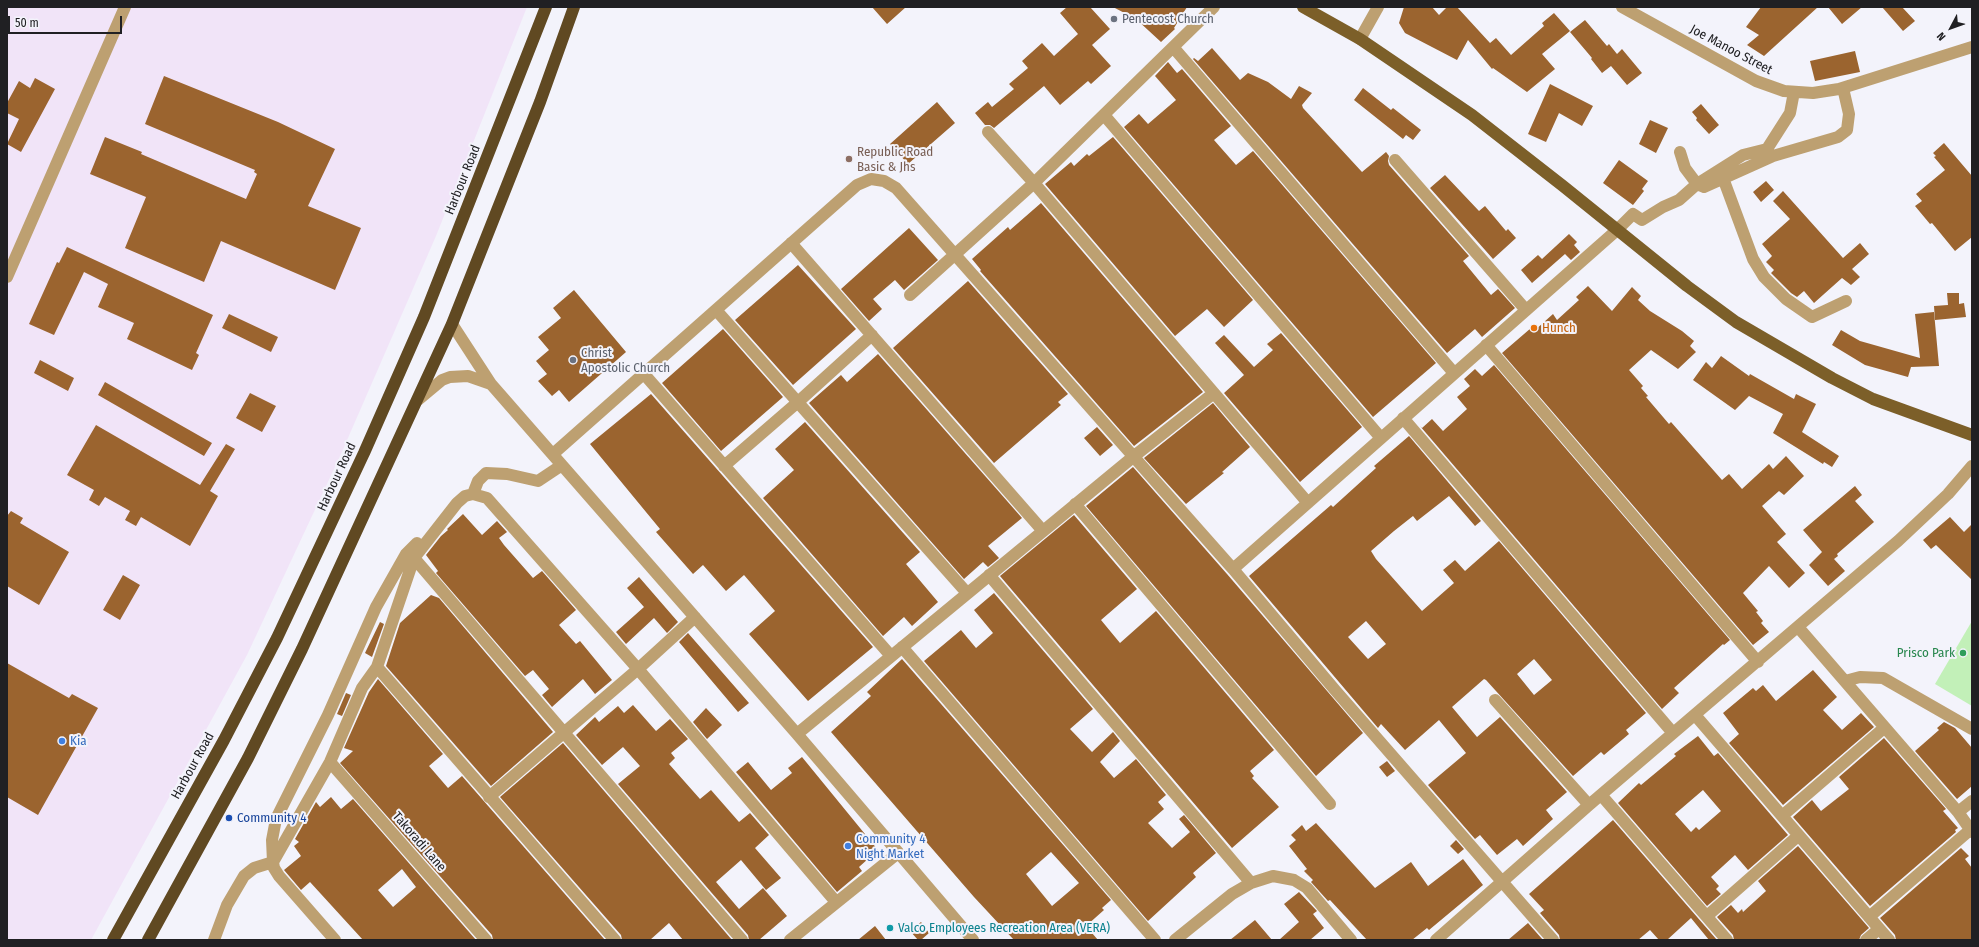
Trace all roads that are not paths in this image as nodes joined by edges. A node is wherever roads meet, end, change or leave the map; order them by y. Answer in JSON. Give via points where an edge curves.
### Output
{"nodes":[{"id":1,"x":125,"y":7,"type":"edge"},
{"id":2,"x":546,"y":7,"type":"edge"},
{"id":3,"x":574,"y":7,"type":"edge"},
{"id":4,"x":1214,"y":7,"type":"edge"},
{"id":5,"x":1303,"y":7,"type":"edge"},
{"id":6,"x":1378,"y":7,"type":"edge"},
{"id":7,"x":1622,"y":7,"type":"edge"},
{"id":8,"x":1360,"y":39,"type":"junction"},
{"id":9,"x":1972,"y":47,"type":"edge"},
{"id":10,"x":1173,"y":48,"type":"junction"},
{"id":11,"x":1843,"y":88,"type":"junction"},
{"id":12,"x":1794,"y":92,"type":"junction"},
{"id":13,"x":1104,"y":115,"type":"junction"},
{"id":14,"x":988,"y":132,"type":"dead end"},
{"id":15,"x":1680,"y":152,"type":"dead end"},
{"id":16,"x":1395,"y":160,"type":"dead end"},
{"id":17,"x":1723,"y":178,"type":"junction"},
{"id":18,"x":1034,"y":182,"type":"junction"},
{"id":19,"x":1697,"y":184,"type":"junction"},
{"id":20,"x":1617,"y":230,"type":"junction"},
{"id":21,"x":792,"y":243,"type":"junction"},
{"id":22,"x":955,"y":255,"type":"junction"},
{"id":23,"x":7,"y":277,"type":"edge"},
{"id":24,"x":910,"y":295,"type":"dead end"},
{"id":25,"x":1846,"y":301,"type":"dead end"},
{"id":26,"x":716,"y":310,"type":"junction"},
{"id":27,"x":1526,"y":310,"type":"junction"},
{"id":28,"x":452,"y":324,"type":"junction"},
{"id":29,"x":872,"y":335,"type":"junction"},
{"id":30,"x":1486,"y":345,"type":"junction"},
{"id":31,"x":1454,"y":373,"type":"junction"},
{"id":32,"x":644,"y":374,"type":"junction"},
{"id":33,"x":490,"y":384,"type":"junction"},
{"id":34,"x":1214,"y":393,"type":"junction"},
{"id":35,"x":418,"y":400,"type":"junction"},
{"id":36,"x":798,"y":402,"type":"junction"},
{"id":37,"x":1403,"y":418,"type":"junction"},
{"id":38,"x":1972,"y":436,"type":"edge"},
{"id":39,"x":1381,"y":438,"type":"junction"},
{"id":40,"x":553,"y":454,"type":"junction"},
{"id":41,"x":1133,"y":457,"type":"junction"},
{"id":42,"x":562,"y":464,"type":"junction"},
{"id":43,"x":724,"y":466,"type":"junction"},
{"id":44,"x":1972,"y":466,"type":"edge"},
{"id":45,"x":473,"y":494,"type":"junction"},
{"id":46,"x":457,"y":503,"type":"junction"},
{"id":47,"x":1308,"y":503,"type":"junction"},
{"id":48,"x":1075,"y":504,"type":"junction"},
{"id":49,"x":1043,"y":531,"type":"junction"},
{"id":50,"x":414,"y":558,"type":"junction"},
{"id":51,"x":1233,"y":569,"type":"junction"},
{"id":52,"x":989,"y":575,"type":"junction"},
{"id":53,"x":967,"y":593,"type":"junction"},
{"id":54,"x":695,"y":617,"type":"junction"},
{"id":55,"x":1798,"y":627,"type":"junction"},
{"id":56,"x":902,"y":647,"type":"junction"},
{"id":57,"x":891,"y":656,"type":"junction"},
{"id":58,"x":1758,"y":662,"type":"junction"},
{"id":59,"x":377,"y":667,"type":"junction"},
{"id":60,"x":638,"y":669,"type":"junction"},
{"id":61,"x":1845,"y":681,"type":"junction"},
{"id":62,"x":1495,"y":700,"type":"dead end"},
{"id":63,"x":1695,"y":715,"type":"junction"},
{"id":64,"x":1884,"y":728,"type":"junction"},
{"id":65,"x":1972,"y":730,"type":"edge"},
{"id":66,"x":1673,"y":733,"type":"junction"},
{"id":67,"x":565,"y":734,"type":"junction"},
{"id":68,"x":796,"y":734,"type":"junction"},
{"id":69,"x":330,"y":762,"type":"junction"},
{"id":70,"x":1602,"y":796,"type":"junction"},
{"id":71,"x":489,"y":797,"type":"junction"},
{"id":72,"x":1972,"y":801,"type":"edge"},
{"id":73,"x":1330,"y":804,"type":"dead end"},
{"id":74,"x":1590,"y":805,"type":"junction"},
{"id":75,"x":1958,"y":812,"type":"junction"},
{"id":76,"x":1782,"y":816,"type":"junction"},
{"id":77,"x":1971,"y":831,"type":"edge"},
{"id":78,"x":1798,"y":836,"type":"junction"},
{"id":79,"x":898,"y":853,"type":"junction"},
{"id":80,"x":273,"y":862,"type":"junction"},
{"id":81,"x":1502,"y":882,"type":"junction"},
{"id":82,"x":1251,"y":883,"type":"junction"},
{"id":83,"x":836,"y":902,"type":"junction"},
{"id":84,"x":1707,"y":916,"type":"junction"},
{"id":85,"x":1869,"y":917,"type":"junction"},
{"id":86,"x":1879,"y":929,"type":"junction"},
{"id":87,"x":113,"y":940,"type":"edge"},
{"id":88,"x":148,"y":940,"type":"edge"},
{"id":89,"x":214,"y":940,"type":"edge"},
{"id":90,"x":334,"y":940,"type":"edge"},
{"id":91,"x":486,"y":940,"type":"edge"},
{"id":92,"x":615,"y":940,"type":"edge"},
{"id":93,"x":742,"y":940,"type":"edge"},
{"id":94,"x":790,"y":940,"type":"edge"},
{"id":95,"x":972,"y":940,"type":"edge"},
{"id":96,"x":1155,"y":940,"type":"edge"},
{"id":97,"x":1175,"y":940,"type":"edge"},
{"id":98,"x":1351,"y":940,"type":"edge"},
{"id":99,"x":1436,"y":940,"type":"edge"},
{"id":100,"x":1553,"y":940,"type":"edge"},
{"id":101,"x":1726,"y":940,"type":"edge"},
{"id":102,"x":1866,"y":940,"type":"edge"},
{"id":103,"x":1889,"y":940,"type":"edge"}],
"edges":[{"from":1,"to":23,"type":"street"},
{"from":2,"to":87,"type":"highway","name":"Harbour Road","via":[[424,317],[364,453],[277,638],[224,740]]},
{"from":3,"to":28,"type":"highway","via":[[532,124]]},
{"from":4,"to":10,"type":"street"},
{"from":5,"to":8,"type":"main road"},
{"from":6,"to":8,"type":"street"},
{"from":7,"to":12,"type":"street","name":"Joe Manoo Street","via":[[1756,81]]},
{"from":8,"to":20,"type":"main road","via":[[1472,115]]},
{"from":9,"to":11,"type":"street","name":"Joe Manoo Street"},
{"from":10,"to":13,"type":"street"},
{"from":10,"to":31,"type":"street"},
{"from":11,"to":12,"type":"street","name":"Joe Manoo Street","via":[[1813,93]]},
{"from":11,"to":17,"type":"street","via":[[1849,114],[1847,130],[1838,137],[1773,156]]},
{"from":12,"to":19,"type":"street","via":[[1790,113],[1767,149],[1743,155]]},
{"from":13,"to":18,"type":"street"},
{"from":13,"to":39,"type":"street"},
{"from":14,"to":18,"type":"street"},
{"from":15,"to":19,"type":"street","via":[[1685,168]]},
{"from":16,"to":27,"type":"street"},
{"from":17,"to":19,"type":"street","via":[[1704,187]]},
{"from":17,"to":25,"type":"street","via":[[1753,259],[1764,277],[1786,299],[1812,317]]},
{"from":18,"to":22,"type":"street"},
{"from":18,"to":34,"type":"street"},
{"from":19,"to":20,"type":"street","via":[[1679,200],[1642,220],[1633,214]]},
{"from":20,"to":27,"type":"street"},
{"from":20,"to":38,"type":"main road","via":[[1736,322],[1784,352],[1873,399]]},
{"from":21,"to":22,"type":"street","via":[[857,185],[871,179],[884,181],[896,188]]},
{"from":21,"to":26,"type":"street"},
{"from":21,"to":29,"type":"street"},
{"from":22,"to":24,"type":"street"},
{"from":22,"to":41,"type":"street"},
{"from":26,"to":32,"type":"street"},
{"from":26,"to":36,"type":"street"},
{"from":27,"to":30,"type":"street"},
{"from":28,"to":33,"type":"street"},
{"from":28,"to":35,"type":"highway"},
{"from":29,"to":36,"type":"street"},
{"from":29,"to":49,"type":"street"},
{"from":30,"to":31,"type":"street"},
{"from":30,"to":58,"type":"street"},
{"from":31,"to":37,"type":"street"},
{"from":32,"to":40,"type":"street"},
{"from":32,"to":43,"type":"street"},
{"from":33,"to":35,"type":"street","via":[[468,376],[450,377],[442,380]]},
{"from":33,"to":40,"type":"street"},
{"from":34,"to":41,"type":"street"},
{"from":34,"to":47,"type":"street"},
{"from":35,"to":88,"type":"highway","via":[[302,649],[248,758]]},
{"from":36,"to":43,"type":"street"},
{"from":36,"to":53,"type":"street"},
{"from":37,"to":39,"type":"street"},
{"from":37,"to":66,"type":"street"},
{"from":39,"to":47,"type":"street"},
{"from":40,"to":42,"type":"street"},
{"from":41,"to":48,"type":"street"},
{"from":41,"to":51,"type":"street"},
{"from":42,"to":45,"type":"street","via":[[538,481],[508,474],[486,473],[478,481]]},
{"from":42,"to":54,"type":"street"},
{"from":43,"to":57,"type":"street"},
{"from":44,"to":55,"type":"street","via":[[1948,494],[1911,529]]},
{"from":45,"to":46,"type":"street","via":[[464,496]]},
{"from":45,"to":60,"type":"street","via":[[487,498],[498,509]]},
{"from":46,"to":50,"type":"street"},
{"from":46,"to":80,"type":"street","via":[[406,554],[376,607],[328,716],[276,819],[272,840]]},
{"from":47,"to":51,"type":"street"},
{"from":48,"to":49,"type":"street"},
{"from":48,"to":73,"type":"street"},
{"from":49,"to":52,"type":"street"},
{"from":50,"to":59,"type":"street"},
{"from":50,"to":67,"type":"street"},
{"from":51,"to":81,"type":"street"},
{"from":52,"to":53,"type":"street"},
{"from":52,"to":82,"type":"street"},
{"from":53,"to":56,"type":"street"},
{"from":54,"to":60,"type":"street"},
{"from":54,"to":68,"type":"street"},
{"from":55,"to":58,"type":"street"},
{"from":55,"to":61,"type":"street"},
{"from":56,"to":57,"type":"street"},
{"from":56,"to":96,"type":"street"},
{"from":57,"to":68,"type":"street"},
{"from":58,"to":63,"type":"street"},
{"from":59,"to":69,"type":"street","via":[[362,688]]},
{"from":59,"to":71,"type":"street"},
{"from":60,"to":67,"type":"street"},
{"from":60,"to":83,"type":"street"},
{"from":61,"to":64,"type":"street"},
{"from":61,"to":65,"type":"street","via":[[1860,677],[1883,678]]},
{"from":62,"to":74,"type":"street"},
{"from":63,"to":66,"type":"street"},
{"from":63,"to":76,"type":"street"},
{"from":64,"to":75,"type":"street"},
{"from":64,"to":76,"type":"street"},
{"from":66,"to":70,"type":"street"},
{"from":67,"to":71,"type":"street"},
{"from":67,"to":93,"type":"street"},
{"from":68,"to":79,"type":"street"},
{"from":69,"to":80,"type":"street"},
{"from":69,"to":91,"type":"street","name":"Takoradi Lane"},
{"from":70,"to":74,"type":"street"},
{"from":70,"to":84,"type":"street"},
{"from":71,"to":92,"type":"street"},
{"from":72,"to":75,"type":"street"},
{"from":74,"to":81,"type":"street"},
{"from":75,"to":77,"type":"street"},
{"from":76,"to":78,"type":"street"},
{"from":77,"to":85,"type":"street"},
{"from":78,"to":84,"type":"street"},
{"from":78,"to":85,"type":"street"},
{"from":79,"to":83,"type":"street"},
{"from":79,"to":95,"type":"street"},
{"from":80,"to":89,"type":"street","via":[[254,868],[244,876],[226,905]]},
{"from":80,"to":90,"type":"street","via":[[279,876]]},
{"from":81,"to":99,"type":"street"},
{"from":81,"to":100,"type":"street"},
{"from":82,"to":97,"type":"street"},
{"from":82,"to":98,"type":"street","via":[[1273,876],[1294,880],[1307,888]]},
{"from":83,"to":94,"type":"street"},
{"from":84,"to":101,"type":"street"},
{"from":85,"to":86,"type":"street"},
{"from":86,"to":102,"type":"street"},
{"from":86,"to":103,"type":"street"}]}
